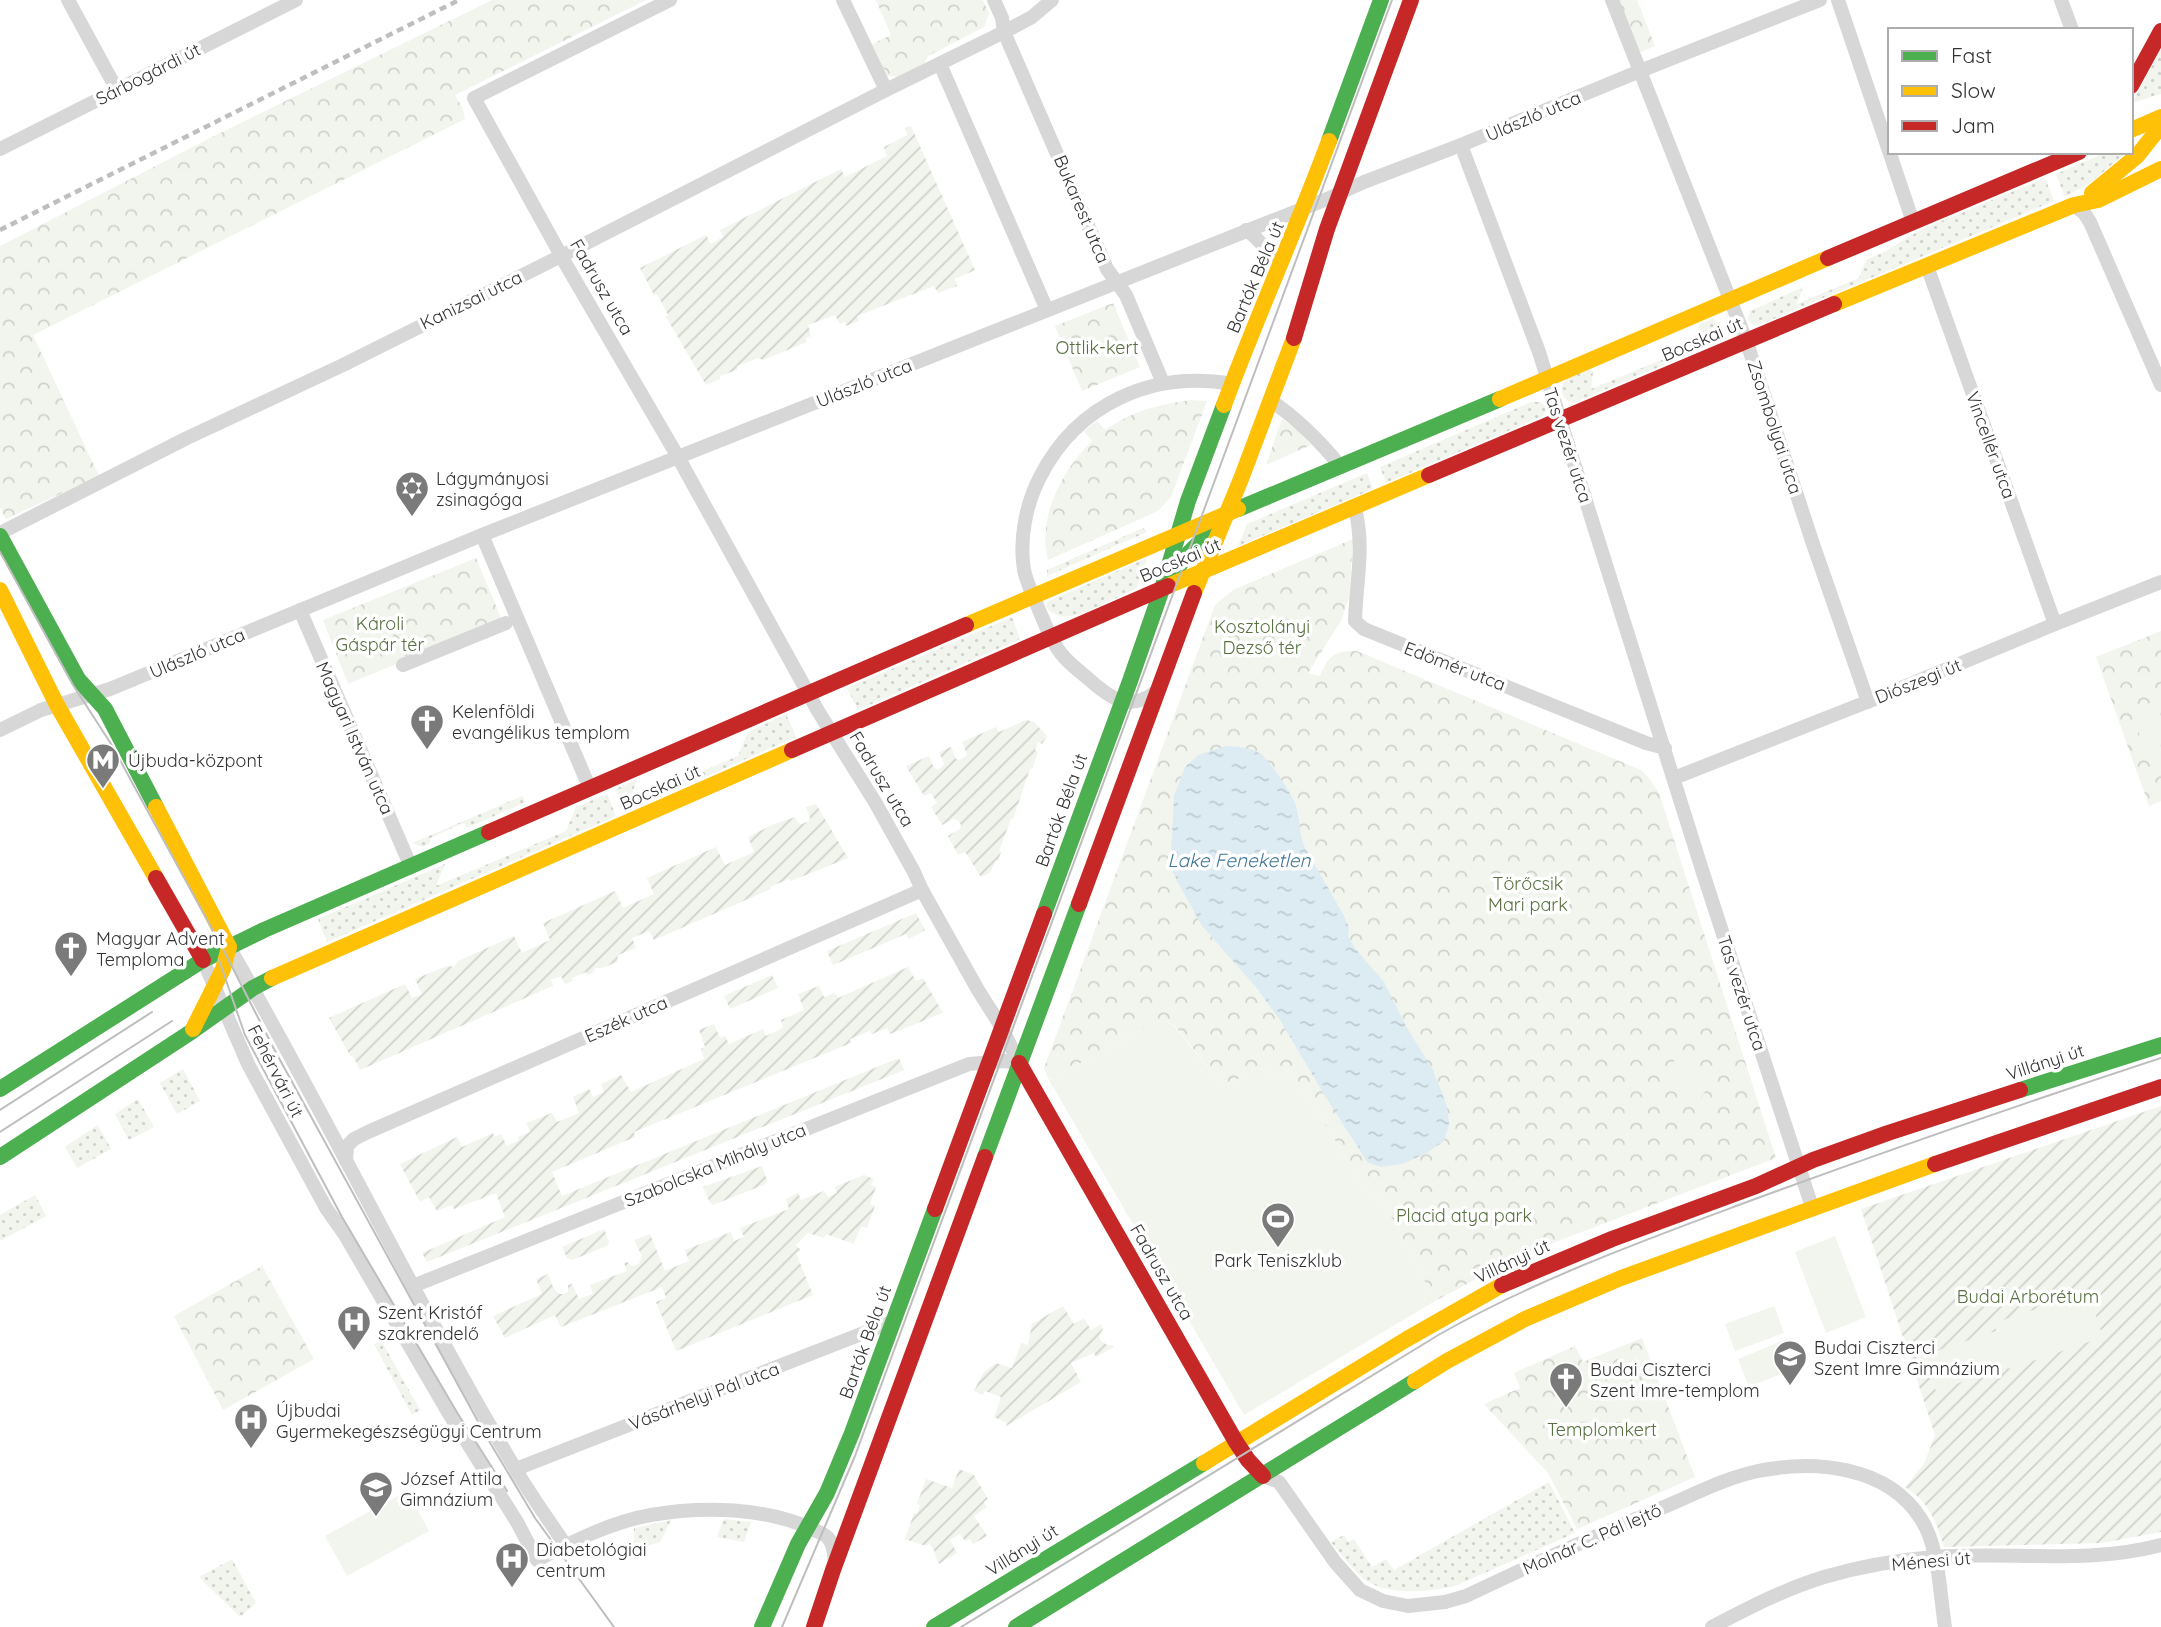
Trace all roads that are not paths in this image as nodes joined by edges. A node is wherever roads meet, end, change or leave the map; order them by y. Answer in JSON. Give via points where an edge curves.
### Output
{"nodes":[{"id":1,"x":68,"y":0,"type":"edge"},
{"id":2,"x":296,"y":0,"type":"edge"},
{"id":3,"x":670,"y":0,"type":"edge"},
{"id":4,"x":844,"y":0,"type":"edge"},
{"id":5,"x":994,"y":0,"type":"edge"},
{"id":6,"x":1052,"y":0,"type":"edge"},
{"id":7,"x":1411,"y":0,"type":"edge"},
{"id":8,"x":1612,"y":0,"type":"edge"},
{"id":9,"x":1820,"y":0,"type":"edge"},
{"id":10,"x":1838,"y":0,"type":"edge"},
{"id":11,"x":2061,"y":0,"type":"edge"},
{"id":12,"x":1379,"y":1,"type":"edge"},
{"id":13,"x":2071,"y":28,"type":"edge"},
{"id":14,"x":2161,"y":31,"type":"edge"},
{"id":15,"x":1004,"y":32,"type":"junction"},
{"id":16,"x":940,"y":64,"type":"junction"},
{"id":17,"x":1640,"y":71,"type":"junction"},
{"id":18,"x":2133,"y":82,"type":"edge"},
{"id":19,"x":117,"y":90,"type":"junction"},
{"id":20,"x":886,"y":90,"type":"junction"},
{"id":21,"x":2161,"y":117,"type":"edge"},
{"id":22,"x":2161,"y":126,"type":"edge"},
{"id":23,"x":2133,"y":129,"type":"edge"},
{"id":24,"x":1461,"y":145,"type":"junction"},
{"id":25,"x":1888,"y":148,"type":"edge"},
{"id":26,"x":0,"y":149,"type":"edge"},
{"id":27,"x":1890,"y":154,"type":"edge"},
{"id":28,"x":2073,"y":154,"type":"edge"},
{"id":29,"x":2161,"y":169,"type":"edge"},
{"id":30,"x":1339,"y":193,"type":"junction"},
{"id":31,"x":2074,"y":205,"type":"junction"},
{"id":32,"x":1304,"y":208,"type":"junction"},
{"id":33,"x":1913,"y":222,"type":"junction"},
{"id":34,"x":1246,"y":230,"type":"junction"},
{"id":35,"x":561,"y":256,"type":"junction"},
{"id":36,"x":1281,"y":264,"type":"junction"},
{"id":37,"x":1927,"y":266,"type":"junction"},
{"id":38,"x":1117,"y":282,"type":"junction"},
{"id":39,"x":1730,"y":299,"type":"junction"},
{"id":40,"x":1048,"y":310,"type":"junction"},
{"id":41,"x":1746,"y":340,"type":"junction"},
{"id":42,"x":1547,"y":378,"type":"junction"},
{"id":43,"x":1163,"y":383,"type":"junction"},
{"id":44,"x":1232,"y":384,"type":"junction"},
{"id":45,"x":2161,"y":385,"type":"edge"},
{"id":46,"x":1270,"y":400,"type":"junction"},
{"id":47,"x":1560,"y":420,"type":"junction"},
{"id":48,"x":678,"y":457,"type":"junction"},
{"id":49,"x":1341,"y":467,"type":"junction"},
{"id":50,"x":1355,"y":508,"type":"junction"},
{"id":51,"x":1226,"y":516,"type":"junction"},
{"id":52,"x":1178,"y":534,"type":"junction"},
{"id":53,"x":0,"y":535,"type":"edge"},
{"id":54,"x":482,"y":535,"type":"junction"},
{"id":55,"x":1202,"y":572,"type":"junction"},
{"id":56,"x":2161,"y":582,"type":"edge"},
{"id":57,"x":1162,"y":589,"type":"junction"},
{"id":58,"x":0,"y":590,"type":"edge"},
{"id":59,"x":1033,"y":596,"type":"junction"},
{"id":60,"x":300,"y":610,"type":"junction"},
{"id":61,"x":506,"y":623,"type":"dead end"},
{"id":62,"x":2055,"y":624,"type":"junction"},
{"id":63,"x":1051,"y":637,"type":"junction"},
{"id":64,"x":403,"y":666,"type":"dead end"},
{"id":65,"x":1157,"y":691,"type":"junction"},
{"id":66,"x":92,"y":694,"type":"junction"},
{"id":67,"x":809,"y":694,"type":"junction"},
{"id":68,"x":1122,"y":702,"type":"junction"},
{"id":69,"x":1868,"y":702,"type":"junction"},
{"id":70,"x":57,"y":705,"type":"junction"},
{"id":71,"x":0,"y":730,"type":"edge"},
{"id":72,"x":831,"y":733,"type":"junction"},
{"id":73,"x":1665,"y":748,"type":"junction"},
{"id":74,"x":1674,"y":778,"type":"junction"},
{"id":75,"x":590,"y":789,"type":"junction"},
{"id":76,"x":411,"y":867,"type":"junction"},
{"id":77,"x":922,"y":890,"type":"junction"},
{"id":78,"x":229,"y":947,"type":"junction"},
{"id":79,"x":203,"y":960,"type":"junction"},
{"id":80,"x":213,"y":988,"type":"junction"},
{"id":81,"x":253,"y":988,"type":"junction"},
{"id":82,"x":223,"y":1009,"type":"junction"},
{"id":83,"x":1002,"y":1028,"type":"junction"},
{"id":84,"x":191,"y":1032,"type":"junction"},
{"id":85,"x":2161,"y":1045,"type":"edge"},
{"id":86,"x":990,"y":1061,"type":"junction"},
{"id":87,"x":1020,"y":1063,"type":"junction"},
{"id":88,"x":2161,"y":1087,"type":"edge"},
{"id":89,"x":0,"y":1089,"type":"edge"},
{"id":90,"x":0,"y":1157,"type":"edge"},
{"id":91,"x":346,"y":1162,"type":"junction"},
{"id":92,"x":1798,"y":1166,"type":"junction"},
{"id":93,"x":1812,"y":1207,"type":"junction"},
{"id":94,"x":413,"y":1286,"type":"junction"},
{"id":95,"x":892,"y":1322,"type":"junction"},
{"id":96,"x":1237,"y":1442,"type":"junction"},
{"id":97,"x":516,"y":1469,"type":"junction"},
{"id":98,"x":1263,"y":1476,"type":"junction"},
{"id":99,"x":807,"y":1527,"type":"junction"},
{"id":100,"x":2161,"y":1545,"type":"edge"},
{"id":101,"x":566,"y":1546,"type":"junction"},
{"id":102,"x":1934,"y":1557,"type":"junction"},
{"id":103,"x":835,"y":1564,"type":"junction"},
{"id":104,"x":762,"y":1627,"type":"edge"},
{"id":105,"x":814,"y":1627,"type":"edge"},
{"id":106,"x":934,"y":1627,"type":"edge"},
{"id":107,"x":1016,"y":1627,"type":"edge"},
{"id":108,"x":1712,"y":1627,"type":"edge"},
{"id":109,"x":1945,"y":1627,"type":"edge"}],
"edges":[{"from":1,"to":19,"type":"street"},
{"from":2,"to":19,"type":"street","name":"Sárbogárdi út"},
{"from":3,"to":35,"type":"street","name":"Fadrusz utca","via":[[474,98]]},
{"from":4,"to":20,"type":"street"},
{"from":5,"to":15,"type":"street","name":"Bukarest utca"},
{"from":6,"to":15,"type":"street"},
{"from":7,"to":30,"type":"main road"},
{"from":8,"to":17,"type":"street","name":"Zsombolyai utca"},
{"from":9,"to":17,"type":"street","name":"Ulászló utca"},
{"from":10,"to":25,"type":"street"},
{"from":11,"to":13,"type":"street"},
{"from":12,"to":32,"type":"main road","name":"Bartók Béla út"},
{"from":14,"to":18,"type":"main road"},
{"from":15,"to":16,"type":"street"},
{"from":15,"to":38,"type":"street","name":"Bukarest utca","via":[[1107,270]]},
{"from":16,"to":20,"type":"street","name":"Kanizsai utca"},
{"from":16,"to":40,"type":"street"},
{"from":17,"to":24,"type":"street","name":"Ulászló utca"},
{"from":17,"to":39,"type":"street","name":"Zsombolyai utca"},
{"from":19,"to":26,"type":"street","name":"Sárbogárdi út"},
{"from":20,"to":35,"type":"street","name":"Kanizsai utca"},
{"from":21,"to":23,"type":"main road"},
{"from":22,"to":31,"type":"main road","via":[[2116,175]]},
{"from":24,"to":30,"type":"street","name":"Ulászló utca"},
{"from":24,"to":42,"type":"street","name":"Tas vezér utca"},
{"from":27,"to":33,"type":"street"},
{"from":28,"to":33,"type":"main road","name":"Bocskai út"},
{"from":29,"to":31,"type":"main road","name":"Bocskai út","via":[[2098,200]]},
{"from":30,"to":32,"type":"street","name":"Ulászló utca"},
{"from":30,"to":46,"type":"main road","via":[[1297,331]]},
{"from":31,"to":37,"type":"main road","name":"Bocskai út"},
{"from":31,"to":45,"type":"street","via":[[2090,222]]},
{"from":32,"to":34,"type":"street","name":"Ulászló utca"},
{"from":32,"to":36,"type":"main road","name":"Bartók Béla út"},
{"from":33,"to":39,"type":"main road","name":"Bocskai út"},
{"from":34,"to":36,"type":"street"},
{"from":34,"to":38,"type":"street","name":"Ulászló utca"},
{"from":35,"to":48,"type":"street","name":"Fadrusz utca"},
{"from":35,"to":53,"type":"street","name":"Kanizsai utca","via":[[187,438]]},
{"from":36,"to":44,"type":"main road","name":"Bartók Béla út"},
{"from":37,"to":41,"type":"main road","name":"Bocskai út"},
{"from":37,"to":62,"type":"street","name":"Vincellér utca"},
{"from":38,"to":40,"type":"street","name":"Ulászló utca"},
{"from":38,"to":43,"type":"street","name":"Bukarest utca"},
{"from":39,"to":41,"type":"street","name":"Zsombolyai utca"},
{"from":39,"to":42,"type":"main road","name":"Bocskai út"},
{"from":40,"to":48,"type":"street","name":"Ulászló utca"},
{"from":41,"to":47,"type":"main road","name":"Bocskai út"},
{"from":41,"to":69,"type":"street","name":"Zsombolyai utca"},
{"from":42,"to":47,"type":"street","name":"Tas vezér utca"},
{"from":42,"to":49,"type":"main road","name":"Bocskai út"},
{"from":43,"to":44,"type":"street"},
{"from":43,"to":59,"type":"street","via":[[1093,413],[1066,438],[1045,467],[1025,521],[1024,566]]},
{"from":44,"to":52,"type":"main road","name":"Bartók Béla út"},
{"from":46,"to":49,"type":"street","via":[[1301,423]]},
{"from":46,"to":51,"type":"main road"},
{"from":47,"to":50,"type":"main road","name":"Bocskai út"},
{"from":47,"to":73,"type":"street","name":"Tas vezér utca"},
{"from":48,"to":54,"type":"street","name":"Ulászló utca"},
{"from":48,"to":67,"type":"street","name":"Fadrusz utca"},
{"from":49,"to":51,"type":"main road","name":"Bocskai út"},
{"from":50,"to":55,"type":"main road","name":"Bocskai út"},
{"from":50,"to":73,"type":"street","name":"Edömér utca","via":[[1361,543],[1356,621],[1366,631]]},
{"from":51,"to":52,"type":"main road","name":"Bocskai út"},
{"from":51,"to":55,"type":"main road"},
{"from":51,"to":57,"type":"main road","via":[[1188,554]]},
{"from":52,"to":57,"type":"main road","name":"Bartók Béla út"},
{"from":52,"to":59,"type":"main road","name":"Bocskai út"},
{"from":53,"to":66,"type":"main road","name":"Fehérvári út","via":[[78,679]]},
{"from":54,"to":60,"type":"street"},
{"from":54,"to":75,"type":"street"},
{"from":55,"to":57,"type":"main road","name":"Bocskai út"},
{"from":55,"to":65,"type":"main road"},
{"from":56,"to":62,"type":"street","name":"Diószegi út"},
{"from":57,"to":63,"type":"main road","name":"Bocskai út"},
{"from":57,"to":68,"type":"main road","name":"Bartók Béla út"},
{"from":58,"to":70,"type":"main road","name":"Fehérvári út"},
{"from":59,"to":63,"type":"street"},
{"from":59,"to":67,"type":"main road","name":"Bocskai út"},
{"from":60,"to":66,"type":"street","name":"Ulászló utca"},
{"from":60,"to":76,"type":"street","name":"Magyari István utca"},
{"from":61,"to":64,"type":"street"},
{"from":62,"to":69,"type":"street","name":"Diószegi út"},
{"from":63,"to":68,"type":"street","via":[[1063,657]]},
{"from":63,"to":72,"type":"main road","name":"Bocskai út"},
{"from":65,"to":68,"type":"street","via":[[1133,703]]},
{"from":65,"to":87,"type":"main road"},
{"from":66,"to":70,"type":"street","name":"Ulászló utca"},
{"from":66,"to":78,"type":"main road","name":"Fehérvári út","via":[[111,720]]},
{"from":67,"to":72,"type":"street","name":"Fadrusz utca"},
{"from":67,"to":75,"type":"main road","name":"Bocskai út"},
{"from":68,"to":83,"type":"main road","name":"Bartók Béla út"},
{"from":69,"to":74,"type":"street","name":"Diószegi út"},
{"from":70,"to":71,"type":"street","name":"Ulászló utca"},
{"from":70,"to":79,"type":"main road","name":"Fehérvári út"},
{"from":72,"to":77,"type":"street","name":"Fadrusz utca"},
{"from":72,"to":81,"type":"main road","name":"Bocskai út"},
{"from":73,"to":74,"type":"street","name":"Tas vezér utca"},
{"from":74,"to":92,"type":"street","name":"Tas vezér utca"},
{"from":75,"to":76,"type":"main road","name":"Bocskai út"},
{"from":76,"to":78,"type":"main road","name":"Bocskai út"},
{"from":77,"to":83,"type":"street","name":"Fadrusz utca"},
{"from":77,"to":91,"type":"street","name":"Eszék utca","via":[[368,1132],[347,1146]]},
{"from":78,"to":79,"type":"main road","name":"Bocskai út"},
{"from":78,"to":80,"type":"main road"},
{"from":78,"to":81,"type":"street","name":"Fehérvári út"},
{"from":79,"to":80,"type":"street","name":"Fehérvári út"},
{"from":79,"to":89,"type":"main road","name":"Bocskai út"},
{"from":80,"to":82,"type":"street","name":"Fehérvári út"},
{"from":80,"to":84,"type":"main road"},
{"from":81,"to":82,"type":"main road","name":"Bocskai út"},
{"from":81,"to":91,"type":"street","name":"Fehérvári út"},
{"from":82,"to":84,"type":"main road","name":"Bocskai út"},
{"from":82,"to":101,"type":"street","name":"Fehérvári út","via":[[326,1208],[537,1560]]},
{"from":83,"to":86,"type":"main road","name":"Bartók Béla út"},
{"from":83,"to":87,"type":"street","name":"Fadrusz utca"},
{"from":84,"to":90,"type":"main road","name":"Bocskai út"},
{"from":85,"to":92,"type":"main road","name":"Villányi út"},
{"from":86,"to":87,"type":"street","name":"Szabolcska Mihály utca"},
{"from":86,"to":94,"type":"street","name":"Szabolcska Mihály utca","via":[[969,1064]]},
{"from":86,"to":95,"type":"main road","name":"Bartók Béla út"},
{"from":87,"to":96,"type":"main road","name":"Fadrusz utca"},
{"from":87,"to":103,"type":"main road"},
{"from":88,"to":93,"type":"main road"},
{"from":91,"to":94,"type":"street","name":"Fehérvári út"},
{"from":92,"to":93,"type":"street","name":"Tas vezér utca"},
{"from":92,"to":96,"type":"main road","name":"Villányi út","via":[[1506,1284]]},
{"from":93,"to":98,"type":"main road","via":[[1525,1319],[1447,1361]]},
{"from":94,"to":97,"type":"street","name":"Fehérvári út"},
{"from":95,"to":97,"type":"street","name":"Vásárhelyi Pál utca"},
{"from":95,"to":99,"type":"main road","name":"Bartók Béla út","via":[[837,1469]]},
{"from":96,"to":98,"type":"main road","name":"Fadrusz utca"},
{"from":96,"to":106,"type":"main road","name":"Villányi út"},
{"from":97,"to":101,"type":"street","name":"Fehérvári út"},
{"from":98,"to":102,"type":"street","name":"Molnár C. Pál lejtő","via":[[1279,1482],[1360,1591],[1408,1606],[1465,1595],[1594,1536],[1759,1471],[1847,1470],[1867,1475],[1912,1507],[1929,1535]]},
{"from":98,"to":107,"type":"main road"},
{"from":99,"to":101,"type":"street","via":[[758,1514],[688,1511],[650,1515]]},
{"from":99,"to":103,"type":"street","via":[[828,1538]]},
{"from":99,"to":104,"type":"main road","name":"Bartók Béla út"},
{"from":100,"to":102,"type":"street","name":"Ménesi út","via":[[2062,1557]]},
{"from":102,"to":108,"type":"street","name":"Ménesi út","via":[[1824,1577]]},
{"from":102,"to":109,"type":"street","name":"Molnár C. Pál lejtő"},
{"from":103,"to":105,"type":"main road"}]}
